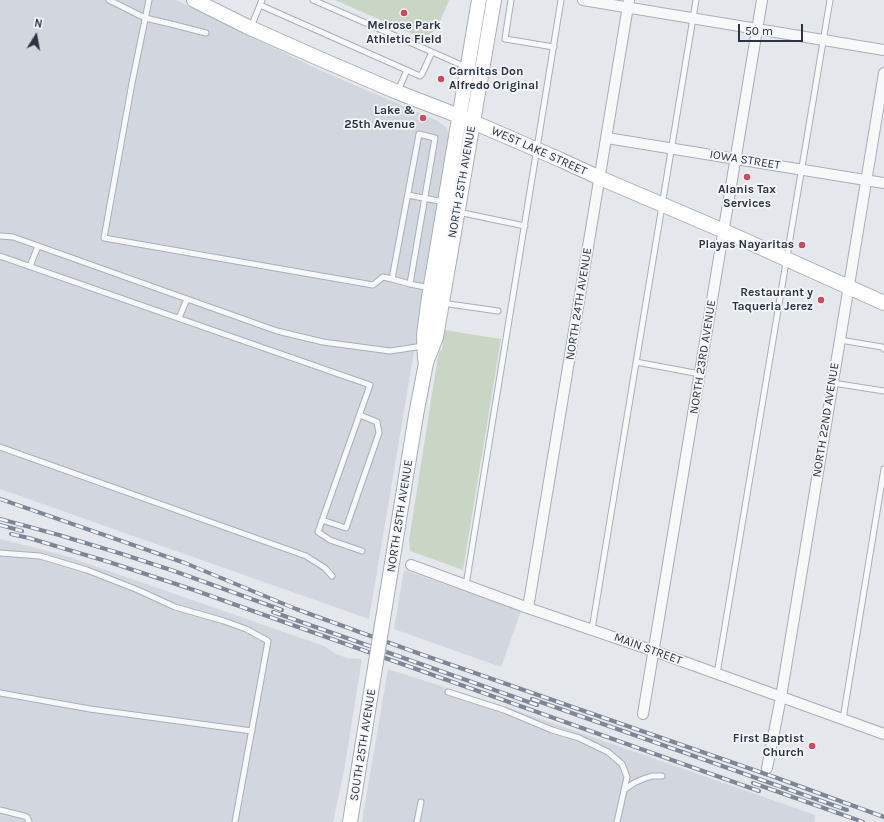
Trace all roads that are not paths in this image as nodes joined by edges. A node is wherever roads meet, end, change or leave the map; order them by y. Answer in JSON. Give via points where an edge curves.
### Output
{"nodes":[{"id":1,"x":109,"y":0,"type":"edge"},
{"id":2,"x":149,"y":0,"type":"edge"},
{"id":3,"x":194,"y":0,"type":"edge"},
{"id":4,"x":313,"y":0,"type":"edge"},
{"id":5,"x":479,"y":0,"type":"edge"},
{"id":6,"x":494,"y":0,"type":"edge"},
{"id":7,"x":511,"y":0,"type":"edge"},
{"id":8,"x":562,"y":0,"type":"edge"},
{"id":9,"x":583,"y":0,"type":"edge"},
{"id":10,"x":696,"y":0,"type":"edge"},
{"id":11,"x":762,"y":0,"type":"edge"},
{"id":12,"x":830,"y":0,"type":"edge"},
{"id":13,"x":261,"y":3,"type":"edge"},
{"id":14,"x":629,"y":4,"type":"edge"},
{"id":15,"x":145,"y":18,"type":"junction"},
{"id":16,"x":693,"y":18,"type":"junction"},
{"id":17,"x":250,"y":28,"type":"junction"},
{"id":18,"x":757,"y":29,"type":"junction"},
{"id":19,"x":206,"y":33,"type":"dead end"},
{"id":20,"x":823,"y":40,"type":"junction"},
{"id":21,"x":554,"y":47,"type":"junction"},
{"id":22,"x":884,"y":50,"type":"edge"},
{"id":23,"x":432,"y":52,"type":"junction"},
{"id":24,"x":467,"y":68,"type":"junction"},
{"id":25,"x":407,"y":70,"type":"junction"},
{"id":26,"x":884,"y":72,"type":"edge"},
{"id":27,"x":397,"y":92,"type":"junction"},
{"id":28,"x":459,"y":116,"type":"junction"},
{"id":29,"x":472,"y":122,"type":"junction"},
{"id":30,"x":607,"y":138,"type":"junction"},
{"id":31,"x":671,"y":148,"type":"junction"},
{"id":32,"x":537,"y":150,"type":"junction"},
{"id":33,"x":736,"y":159,"type":"junction"},
{"id":34,"x":801,"y":170,"type":"junction"},
{"id":35,"x":600,"y":178,"type":"junction"},
{"id":36,"x":866,"y":180,"type":"junction"},
{"id":37,"x":884,"y":183,"type":"edge"},
{"id":38,"x":408,"y":195,"type":"junction"},
{"id":39,"x":424,"y":198,"type":"junction"},
{"id":40,"x":445,"y":202,"type":"junction"},
{"id":41,"x":662,"y":204,"type":"junction"},
{"id":42,"x":457,"y":212,"type":"junction"},
{"id":43,"x":525,"y":226,"type":"junction"},
{"id":44,"x":724,"y":231,"type":"junction"},
{"id":45,"x":0,"y":236,"type":"edge"},
{"id":46,"x":38,"y":246,"type":"junction"},
{"id":47,"x":0,"y":256,"type":"edge"},
{"id":48,"x":786,"y":259,"type":"junction"},
{"id":49,"x":30,"y":266,"type":"junction"},
{"id":50,"x":392,"y":279,"type":"junction"},
{"id":51,"x":410,"y":284,"type":"junction"},
{"id":52,"x":848,"y":287,"type":"junction"},
{"id":53,"x":430,"y":288,"type":"junction"},
{"id":54,"x":187,"y":299,"type":"junction"},
{"id":55,"x":441,"y":303,"type":"junction"},
{"id":56,"x":884,"y":303,"type":"edge"},
{"id":57,"x":498,"y":311,"type":"dead end"},
{"id":58,"x":179,"y":318,"type":"junction"},
{"id":59,"x":840,"y":340,"type":"junction"},
{"id":60,"x":424,"y":346,"type":"junction"},
{"id":61,"x":884,"y":349,"type":"edge"},
{"id":62,"x":636,"y":362,"type":"junction"},
{"id":63,"x":426,"y":363,"type":"junction"},
{"id":64,"x":700,"y":374,"type":"junction"},
{"id":65,"x":833,"y":383,"type":"junction"},
{"id":66,"x":884,"y":391,"type":"edge"},
{"id":67,"x":360,"y":415,"type":"junction"},
{"id":68,"x":0,"y":447,"type":"edge"},
{"id":69,"x":884,"y":469,"type":"edge"},
{"id":70,"x":322,"y":520,"type":"junction"},
{"id":71,"x":362,"y":551,"type":"dead end"},
{"id":72,"x":0,"y":553,"type":"edge"},
{"id":73,"x":411,"y":565,"type":"dead end"},
{"id":74,"x":332,"y":576,"type":"dead end"},
{"id":75,"x":466,"y":585,"type":"junction"},
{"id":76,"x":528,"y":608,"type":"junction"},
{"id":77,"x":592,"y":629,"type":"junction"},
{"id":78,"x":654,"y":652,"type":"junction"},
{"id":79,"x":375,"y":668,"type":"joint"},
{"id":80,"x":717,"y":674,"type":"junction"},
{"id":81,"x":448,"y":692,"type":"dead end"},
{"id":82,"x":0,"y":694,"type":"edge"},
{"id":83,"x":780,"y":697,"type":"junction"},
{"id":84,"x":643,"y":714,"type":"dead end"},
{"id":85,"x":843,"y":719,"type":"junction"},
{"id":86,"x":252,"y":731,"type":"junction"},
{"id":87,"x":884,"y":734,"type":"edge"},
{"id":88,"x":766,"y":768,"type":"dead end"},
{"id":89,"x":662,"y":776,"type":"dead end"},
{"id":90,"x":624,"y":790,"type":"junction"},
{"id":91,"x":421,"y":802,"type":"dead end"},
{"id":92,"x":0,"y":810,"type":"edge"},
{"id":93,"x":29,"y":822,"type":"edge"},
{"id":94,"x":235,"y":822,"type":"edge"},
{"id":95,"x":350,"y":822,"type":"edge"},
{"id":96,"x":417,"y":822,"type":"edge"},
{"id":97,"x":617,"y":822,"type":"edge"}],
"edges":[{"from":1,"to":15,"type":"lane"},
{"from":2,"to":15,"type":"lane"},
{"from":3,"to":17,"type":"main road","name":"WEST LAKE STREET"},
{"from":4,"to":23,"type":"lane"},
{"from":5,"to":24,"type":"main road","name":"NORTH 25TH AVENUE"},
{"from":6,"to":29,"type":"main road","name":"NORTH 25TH AVENUE"},
{"from":7,"to":21,"type":"lane","via":[[505,38]]},
{"from":8,"to":21,"type":"lane"},
{"from":9,"to":14,"type":"street"},
{"from":10,"to":16,"type":"lane"},
{"from":11,"to":18,"type":"street","name":"NORTH 23RD AVENUE"},
{"from":12,"to":20,"type":"lane"},
{"from":13,"to":17,"type":"lane"},
{"from":13,"to":25,"type":"lane"},
{"from":14,"to":16,"type":"street"},
{"from":14,"to":30,"type":"street","name":"NORTH 24TH AVENUE"},
{"from":15,"to":19,"type":"lane"},
{"from":15,"to":50,"type":"lane","via":[[104,238],[373,285],[383,277]]},
{"from":16,"to":18,"type":"street"},
{"from":16,"to":31,"type":"lane"},
{"from":17,"to":27,"type":"main road","name":"WEST LAKE STREET"},
{"from":18,"to":20,"type":"street"},
{"from":18,"to":33,"type":"street","name":"NORTH 23RD AVENUE"},
{"from":20,"to":22,"type":"street"},
{"from":20,"to":34,"type":"lane"},
{"from":21,"to":32,"type":"lane"},
{"from":23,"to":24,"type":"lane"},
{"from":23,"to":25,"type":"lane","via":[[420,76]]},
{"from":24,"to":28,"type":"main road","name":"NORTH 25TH AVENUE"},
{"from":25,"to":27,"type":"lane"},
{"from":26,"to":36,"type":"street","name":"NORTH 22ND AVENUE"},
{"from":27,"to":28,"type":"main road","name":"WEST LAKE STREET"},
{"from":28,"to":29,"type":"main road","name":"WEST LAKE STREET"},
{"from":28,"to":40,"type":"main road","name":"NORTH 25TH AVENUE"},
{"from":29,"to":32,"type":"main road","name":"WEST LAKE STREET"},
{"from":29,"to":42,"type":"main road","name":"NORTH 25TH AVENUE"},
{"from":30,"to":31,"type":"street","name":"IOWA STREET"},
{"from":30,"to":35,"type":"street","name":"NORTH 24TH AVENUE"},
{"from":31,"to":33,"type":"street","name":"IOWA STREET"},
{"from":31,"to":41,"type":"lane"},
{"from":32,"to":35,"type":"main road","name":"WEST LAKE STREET"},
{"from":32,"to":43,"type":"lane"},
{"from":33,"to":34,"type":"street","name":"IOWA STREET"},
{"from":33,"to":44,"type":"street","name":"NORTH 23RD AVENUE"},
{"from":34,"to":36,"type":"street","name":"IOWA STREET"},
{"from":34,"to":48,"type":"lane"},
{"from":35,"to":41,"type":"main road","name":"WEST LAKE STREET"},
{"from":35,"to":76,"type":"street","name":"NORTH 24TH AVENUE"},
{"from":36,"to":37,"type":"street","name":"IOWA STREET"},
{"from":36,"to":52,"type":"street","name":"NORTH 22ND AVENUE"},
{"from":38,"to":39,"type":"lane"},
{"from":38,"to":39,"type":"lane","via":[[419,134],[435,138]]},
{"from":38,"to":50,"type":"lane"},
{"from":39,"to":40,"type":"lane"},
{"from":39,"to":51,"type":"lane"},
{"from":40,"to":53,"type":"main road","name":"NORTH 25TH AVENUE"},
{"from":41,"to":44,"type":"main road","name":"WEST LAKE STREET"},
{"from":41,"to":62,"type":"lane"},
{"from":42,"to":43,"type":"lane"},
{"from":42,"to":55,"type":"main road","name":"NORTH 25TH AVENUE"},
{"from":43,"to":75,"type":"lane"},
{"from":44,"to":48,"type":"main road","name":"WEST LAKE STREET"},
{"from":44,"to":64,"type":"street","name":"NORTH 23RD AVENUE"},
{"from":45,"to":46,"type":"lane","via":[[13,237]]},
{"from":46,"to":49,"type":"lane"},
{"from":46,"to":54,"type":"lane"},
{"from":47,"to":49,"type":"lane"},
{"from":48,"to":52,"type":"main road","name":"WEST LAKE STREET"},
{"from":48,"to":80,"type":"lane"},
{"from":49,"to":58,"type":"lane"},
{"from":50,"to":51,"type":"lane"},
{"from":51,"to":53,"type":"lane"},
{"from":52,"to":56,"type":"main road","name":"WEST LAKE STREET"},
{"from":52,"to":59,"type":"street","name":"NORTH 22ND AVENUE"},
{"from":53,"to":60,"type":"main road","name":"NORTH 25TH AVENUE"},
{"from":54,"to":58,"type":"lane"},
{"from":54,"to":60,"type":"lane","via":[[277,331],[323,342],[390,351]]},
{"from":55,"to":57,"type":"lane"},
{"from":55,"to":63,"type":"main road","name":"NORTH 25TH AVENUE","via":[[436,337]]},
{"from":58,"to":67,"type":"lane","via":[[370,385]]},
{"from":59,"to":61,"type":"lane"},
{"from":59,"to":65,"type":"street","name":"NORTH 22ND AVENUE"},
{"from":60,"to":63,"type":"main road","name":"NORTH 25TH AVENUE"},
{"from":62,"to":64,"type":"lane"},
{"from":62,"to":77,"type":"lane"},
{"from":63,"to":79,"type":"main road","name":"NORTH 25TH AVENUE","bridge":true},
{"from":64,"to":78,"type":"street","name":"NORTH 23RD AVENUE"},
{"from":65,"to":66,"type":"lane"},
{"from":65,"to":83,"type":"street","name":"NORTH 22ND AVENUE"},
{"from":67,"to":70,"type":"lane"},
{"from":67,"to":70,"type":"lane","via":[[378,422],[379,433],[346,528]]},
{"from":68,"to":74,"type":"lane","via":[[306,556],[325,568]]},
{"from":69,"to":85,"type":"lane"},
{"from":70,"to":71,"type":"lane","via":[[318,532],[330,540]]},
{"from":72,"to":86,"type":"lane","via":[[40,556],[87,570],[175,607],[246,629],[268,641]]},
{"from":73,"to":75,"type":"street","name":"MAIN STREET"},
{"from":75,"to":76,"type":"street","name":"MAIN STREET"},
{"from":76,"to":77,"type":"street","name":"MAIN STREET"},
{"from":77,"to":78,"type":"street","name":"MAIN STREET"},
{"from":78,"to":80,"type":"street","name":"MAIN STREET"},
{"from":78,"to":84,"type":"street","name":"NORTH 23RD AVENUE"},
{"from":79,"to":95,"type":"main road","name":"SOUTH 25TH AVENUE"},
{"from":80,"to":83,"type":"street","name":"MAIN STREET"},
{"from":81,"to":90,"type":"lane","via":[[579,738],[608,752],[622,764],[627,777]]},
{"from":82,"to":86,"type":"lane"},
{"from":83,"to":85,"type":"street","name":"MAIN STREET"},
{"from":83,"to":88,"type":"street","name":"NORTH 22ND AVENUE"},
{"from":85,"to":87,"type":"street","name":"MAIN STREET"},
{"from":86,"to":94,"type":"lane"},
{"from":89,"to":90,"type":"lane","via":[[643,779]]},
{"from":90,"to":97,"type":"lane"},
{"from":91,"to":96,"type":"lane"},
{"from":92,"to":93,"type":"lane","via":[[27,817]]}]}
